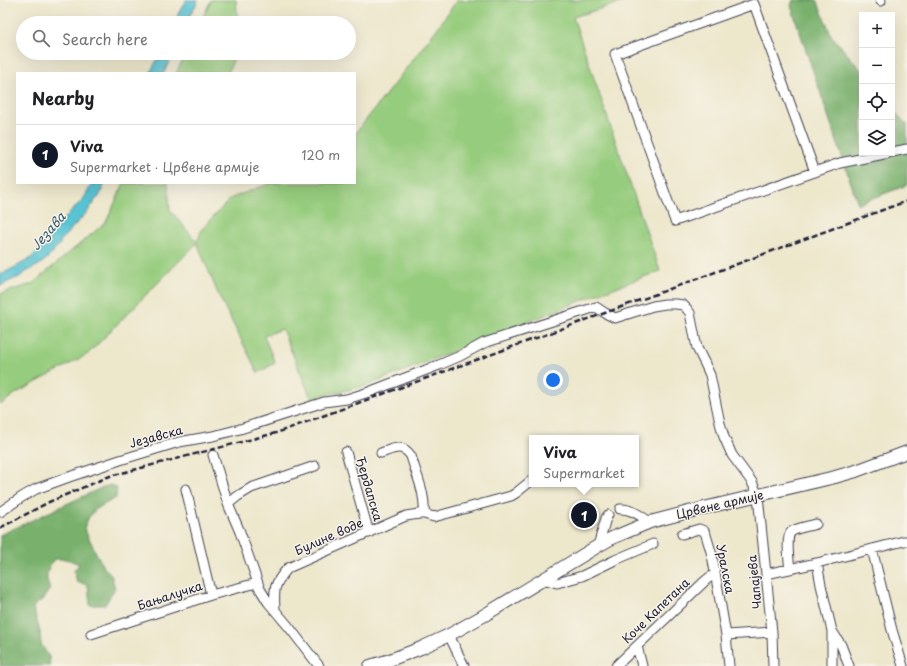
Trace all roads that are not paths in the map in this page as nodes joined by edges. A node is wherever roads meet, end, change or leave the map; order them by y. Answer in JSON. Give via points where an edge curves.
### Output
{"nodes":[{"id":1,"x":907,"y":149,"type":"edge"},
{"id":2,"x":895,"y":151,"type":"edge"},
{"id":3,"x":874,"y":156,"type":"edge"},
{"id":4,"x":815,"y":172,"type":"junction"},
{"id":5,"x":346,"y":452,"type":"dead end"},
{"id":6,"x":907,"y":452,"type":"edge"},
{"id":7,"x":381,"y":453,"type":"dead end"},
{"id":8,"x":213,"y":455,"type":"dead end"},
{"id":9,"x":315,"y":466,"type":"dead end"},
{"id":10,"x":529,"y":482,"type":"edge"},
{"id":11,"x":186,"y":489,"type":"dead end"},
{"id":12,"x":758,"y":496,"type":"junction"},
{"id":13,"x":228,"y":504,"type":"junction"},
{"id":14,"x":620,"y":509,"type":"dead end"},
{"id":15,"x":0,"y":512,"type":"edge"},
{"id":16,"x":424,"y":514,"type":"junction"},
{"id":17,"x":608,"y":515,"type":"dead end"},
{"id":18,"x":650,"y":522,"type":"junction"},
{"id":19,"x":816,"y":524,"type":"dead end"},
{"id":20,"x":369,"y":533,"type":"junction"},
{"id":21,"x":682,"y":534,"type":"dead end"},
{"id":22,"x":906,"y":540,"type":"edge"},
{"id":23,"x":653,"y":544,"type":"dead end"},
{"id":24,"x":598,"y":546,"type":"junction"},
{"id":25,"x":872,"y":550,"type":"junction"},
{"id":26,"x":817,"y":563,"type":"junction"},
{"id":27,"x":790,"y":569,"type":"junction"},
{"id":28,"x":766,"y":574,"type":"junction"},
{"id":29,"x":715,"y":575,"type":"junction"},
{"id":30,"x":543,"y":579,"type":"junction"},
{"id":31,"x":257,"y":583,"type":"junction"},
{"id":32,"x":211,"y":595,"type":"junction"},
{"id":33,"x":275,"y":610,"type":"junction"},
{"id":34,"x":832,"y":631,"type":"junction"},
{"id":35,"x":772,"y":632,"type":"junction"},
{"id":36,"x":91,"y":634,"type":"dead end"},
{"id":37,"x":449,"y":635,"type":"junction"},
{"id":38,"x":726,"y":635,"type":"junction"},
{"id":39,"x":636,"y":646,"type":"junction"},
{"id":40,"x":388,"y":664,"type":"edge"},
{"id":41,"x":319,"y":666,"type":"edge"},
{"id":42,"x":370,"y":666,"type":"edge"},
{"id":43,"x":464,"y":666,"type":"edge"},
{"id":44,"x":616,"y":666,"type":"edge"},
{"id":45,"x":642,"y":666,"type":"edge"},
{"id":46,"x":729,"y":666,"type":"edge"},
{"id":47,"x":773,"y":666,"type":"edge"},
{"id":48,"x":832,"y":666,"type":"edge"},
{"id":49,"x":849,"y":666,"type":"edge"},
{"id":50,"x":903,"y":666,"type":"edge"}],
"edges":[{"from":1,"to":2,"type":"street"},
{"from":3,"to":4,"type":"street","via":[[840,163]]},
{"from":4,"to":4,"type":"street","via":[[754,4],[615,54],[675,221]]},
{"from":5,"to":20,"type":"street","name":"Ђердапска"},
{"from":6,"to":12,"type":"main road","name":"Црвене армије","via":[[849,473]]},
{"from":7,"to":16,"type":"street","via":[[398,448],[408,451],[424,498]]},
{"from":8,"to":13,"type":"street"},
{"from":9,"to":13,"type":"street","via":[[251,488]]},
{"from":10,"to":16,"type":"street","name":"Булине воде","via":[[511,496],[434,517]]},
{"from":11,"to":32,"type":"street"},
{"from":12,"to":15,"type":"street","name":"Језавска","via":[[752,482],[732,455],[724,437],[710,375],[697,348],[690,313],[683,305],[665,304],[615,318],[596,307],[484,343],[460,356],[347,400],[324,402],[240,429],[179,442],[69,477],[36,489]]},
{"from":12,"to":18,"type":"main road","name":"Црвене армије"},
{"from":12,"to":28,"type":"street","name":"Чапајева"},
{"from":13,"to":31,"type":"street"},
{"from":14,"to":18,"type":"street","via":[[628,510]]},
{"from":16,"to":20,"type":"street","name":"Булине воде","via":[[406,516]]},
{"from":17,"to":24,"type":"street"},
{"from":18,"to":24,"type":"main road","name":"Црвене армије"},
{"from":19,"to":27,"type":"street","via":[[789,534]]},
{"from":20,"to":33,"type":"street","name":"Булине воде","via":[[288,568],[275,586]]},
{"from":21,"to":29,"type":"street","name":"Уралска","via":[[699,529],[704,531]]},
{"from":22,"to":25,"type":"street"},
{"from":23,"to":30,"type":"street","via":[[582,576],[557,583]]},
{"from":24,"to":30,"type":"main road","name":"Црвене армије"},
{"from":25,"to":26,"type":"street"},
{"from":25,"to":50,"type":"street"},
{"from":26,"to":27,"type":"street"},
{"from":26,"to":34,"type":"street"},
{"from":27,"to":28,"type":"street"},
{"from":28,"to":35,"type":"street","name":"Чапајева"},
{"from":29,"to":38,"type":"street","name":"Уралска"},
{"from":29,"to":39,"type":"street","name":"Коче Капетана","via":[[705,581]]},
{"from":30,"to":37,"type":"main road","name":"Црвене армије"},
{"from":31,"to":32,"type":"street","name":"Бањалучка"},
{"from":31,"to":33,"type":"street"},
{"from":32,"to":36,"type":"street","name":"Бањалучка"},
{"from":33,"to":41,"type":"street"},
{"from":34,"to":48,"type":"street"},
{"from":34,"to":49,"type":"street"},
{"from":35,"to":38,"type":"street"},
{"from":35,"to":47,"type":"street","name":"Чапајева"},
{"from":37,"to":40,"type":"main road","name":"Црвене армије"},
{"from":37,"to":43,"type":"street"},
{"from":38,"to":46,"type":"street","name":"Уралска"},
{"from":39,"to":44,"type":"street","name":"Коче Капетана"},
{"from":39,"to":45,"type":"street"},
{"from":40,"to":42,"type":"main road","name":"Црвене армије"}]}
